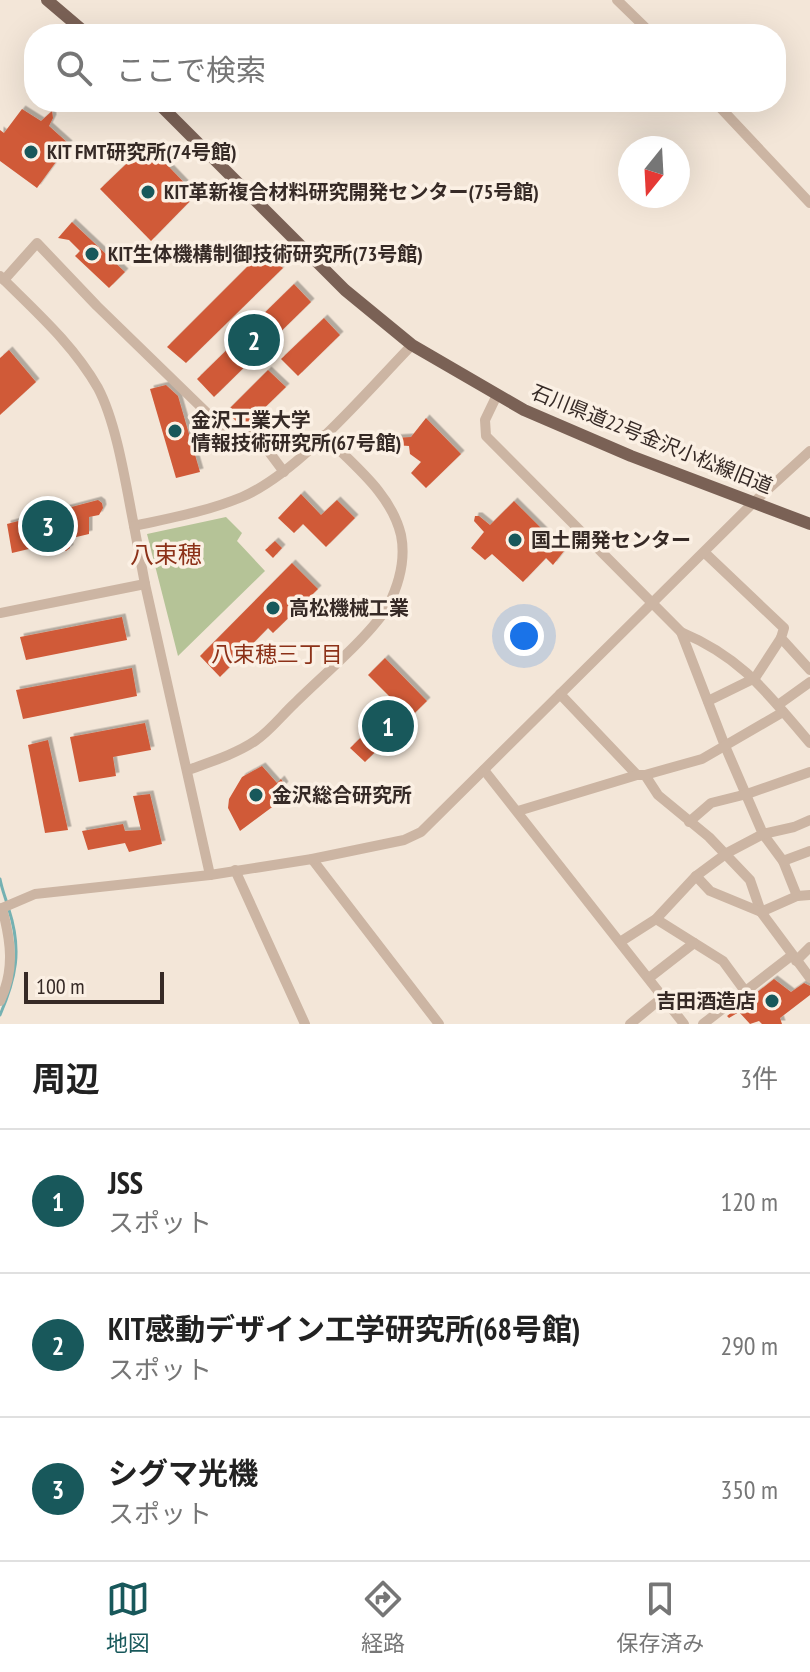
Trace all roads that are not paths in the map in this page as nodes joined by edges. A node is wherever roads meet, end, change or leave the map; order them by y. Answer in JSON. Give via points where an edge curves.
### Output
{"nodes":[{"id":1,"x":47,"y":0,"type":"edge"},
{"id":2,"x":617,"y":0,"type":"edge"},
{"id":3,"x":75,"y":24,"type":"edge"},
{"id":4,"x":642,"y":24,"type":"edge"},
{"id":5,"x":167,"y":112,"type":"edge"},
{"id":6,"x":724,"y":112,"type":"edge"},
{"id":7,"x":810,"y":203,"type":"edge"},
{"id":8,"x":2,"y":278,"type":"edge"},
{"id":9,"x":412,"y":345,"type":"junction"},
{"id":10,"x":497,"y":395,"type":"junction"},
{"id":11,"x":324,"y":435,"type":"junction"},
{"id":12,"x":810,"y":451,"type":"edge"},
{"id":13,"x":284,"y":472,"type":"junction"},
{"id":14,"x":754,"y":502,"type":"junction"},
{"id":15,"x":810,"y":524,"type":"edge"},
{"id":16,"x":134,"y":526,"type":"junction"},
{"id":17,"x":705,"y":553,"type":"junction"},
{"id":18,"x":145,"y":584,"type":"junction"},
{"id":19,"x":654,"y":603,"type":"junction"},
{"id":20,"x":0,"y":613,"type":"edge"},
{"id":21,"x":681,"y":632,"type":"junction"},
{"id":22,"x":781,"y":638,"type":"junction"},
{"id":23,"x":810,"y":670,"type":"edge"},
{"id":24,"x":755,"y":678,"type":"junction"},
{"id":25,"x":810,"y":682,"type":"edge"},
{"id":26,"x":560,"y":694,"type":"junction"},
{"id":27,"x":708,"y":701,"type":"junction"},
{"id":28,"x":781,"y":709,"type":"junction"},
{"id":29,"x":810,"y":743,"type":"edge"},
{"id":30,"x":725,"y":746,"type":"junction"},
{"id":31,"x":188,"y":770,"type":"junction"},
{"id":32,"x":484,"y":770,"type":"junction"},
{"id":33,"x":810,"y":772,"type":"edge"},
{"id":34,"x":641,"y":775,"type":"junction"},
{"id":35,"x":747,"y":794,"type":"junction"},
{"id":36,"x":518,"y":811,"type":"junction"},
{"id":37,"x":810,"y":820,"type":"edge"},
{"id":38,"x":689,"y":822,"type":"junction"},
{"id":39,"x":763,"y":834,"type":"junction"},
{"id":40,"x":810,"y":851,"type":"edge"},
{"id":41,"x":727,"y":853,"type":"junction"},
{"id":42,"x":312,"y":859,"type":"junction"},
{"id":43,"x":783,"y":861,"type":"junction"},
{"id":44,"x":235,"y":870,"type":"junction"},
{"id":45,"x":210,"y":875,"type":"junction"},
{"id":46,"x":696,"y":876,"type":"junction"},
{"id":47,"x":810,"y":895,"type":"edge"},
{"id":48,"x":797,"y":896,"type":"junction"},
{"id":49,"x":2,"y":908,"type":"edge"},
{"id":50,"x":761,"y":912,"type":"junction"},
{"id":51,"x":656,"y":919,"type":"junction"},
{"id":52,"x":620,"y":942,"type":"junction"},
{"id":53,"x":694,"y":943,"type":"junction"},
{"id":54,"x":810,"y":947,"type":"edge"},
{"id":55,"x":794,"y":958,"type":"junction"},
{"id":56,"x":649,"y":978,"type":"junction"},
{"id":57,"x":810,"y":978,"type":"edge"},
{"id":58,"x":745,"y":991,"type":"junction"},
{"id":59,"x":663,"y":997,"type":"junction"},
{"id":60,"x":0,"y":1001,"type":"edge"},
{"id":61,"x":305,"y":1024,"type":"edge"},
{"id":62,"x":439,"y":1024,"type":"edge"},
{"id":63,"x":630,"y":1024,"type":"edge"},
{"id":64,"x":684,"y":1024,"type":"edge"},
{"id":65,"x":703,"y":1024,"type":"edge"}],
"edges":[{"from":1,"to":3,"type":"main road"},
{"from":2,"to":4,"type":"street"},
{"from":5,"to":9,"type":"main road","name":"石川県道22号金沢小松線旧道","via":[[345,290]]},
{"from":6,"to":7,"type":"street"},
{"from":8,"to":13,"type":"street","via":[[37,243],[238,443],[254,432]]},
{"from":8,"to":16,"type":"street","via":[[58,333],[100,392]]},
{"from":9,"to":10,"type":"main road","name":"石川県道22号金沢小松線旧道"},
{"from":9,"to":11,"type":"street"},
{"from":10,"to":14,"type":"main road","name":"石川県道22号金沢小松線旧道","via":[[631,456]]},
{"from":10,"to":19,"type":"street","via":[[485,420],[486,436]]},
{"from":11,"to":13,"type":"street"},
{"from":11,"to":31,"type":"street","via":[[384,496],[401,538],[399,579],[386,608],[356,643],[256,741]]},
{"from":12,"to":14,"type":"street"},
{"from":13,"to":16,"type":"street","via":[[245,496]]},
{"from":14,"to":15,"type":"main road","name":"石川県道22号金沢小松線旧道"},
{"from":14,"to":17,"type":"street"},
{"from":16,"to":18,"type":"street"},
{"from":17,"to":19,"type":"street"},
{"from":17,"to":22,"type":"street","via":[[784,628]]},
{"from":18,"to":20,"type":"street"},
{"from":18,"to":31,"type":"street"},
{"from":19,"to":21,"type":"street"},
{"from":19,"to":26,"type":"street"},
{"from":21,"to":24,"type":"street","via":[[710,644]]},
{"from":21,"to":27,"type":"street"},
{"from":22,"to":23,"type":"street"},
{"from":22,"to":24,"type":"street"},
{"from":24,"to":27,"type":"street"},
{"from":24,"to":28,"type":"street"},
{"from":25,"to":28,"type":"street"},
{"from":26,"to":32,"type":"street"},
{"from":26,"to":34,"type":"street"},
{"from":27,"to":30,"type":"street"},
{"from":28,"to":29,"type":"street"},
{"from":28,"to":30,"type":"street"},
{"from":30,"to":34,"type":"street","via":[[702,759]]},
{"from":30,"to":35,"type":"street"},
{"from":31,"to":45,"type":"street"},
{"from":32,"to":36,"type":"street"},
{"from":32,"to":42,"type":"street","via":[[421,832]]},
{"from":33,"to":35,"type":"street"},
{"from":34,"to":36,"type":"street"},
{"from":34,"to":38,"type":"street"},
{"from":35,"to":38,"type":"street","via":[[711,803]]},
{"from":35,"to":39,"type":"street"},
{"from":36,"to":52,"type":"street"},
{"from":37,"to":39,"type":"street"},
{"from":38,"to":41,"type":"street"},
{"from":39,"to":41,"type":"street"},
{"from":39,"to":43,"type":"street"},
{"from":40,"to":43,"type":"street"},
{"from":41,"to":46,"type":"street"},
{"from":41,"to":50,"type":"street","via":[[750,880]]},
{"from":42,"to":44,"type":"street"},
{"from":42,"to":62,"type":"street"},
{"from":43,"to":48,"type":"street"},
{"from":44,"to":45,"type":"street"},
{"from":44,"to":61,"type":"street"},
{"from":45,"to":49,"type":"street","via":[[35,894]]},
{"from":46,"to":50,"type":"street","via":[[710,891]]},
{"from":46,"to":51,"type":"street"},
{"from":47,"to":48,"type":"street"},
{"from":48,"to":50,"type":"street"},
{"from":49,"to":60,"type":"street","via":[[12,957]]},
{"from":50,"to":55,"type":"street"},
{"from":51,"to":52,"type":"street"},
{"from":51,"to":53,"type":"street"},
{"from":52,"to":56,"type":"street"},
{"from":53,"to":56,"type":"street"},
{"from":53,"to":58,"type":"street","via":[[723,961]]},
{"from":54,"to":55,"type":"street"},
{"from":55,"to":57,"type":"street"},
{"from":55,"to":58,"type":"street"},
{"from":56,"to":59,"type":"street"},
{"from":58,"to":65,"type":"street"},
{"from":59,"to":63,"type":"street"},
{"from":59,"to":64,"type":"street"}]}
